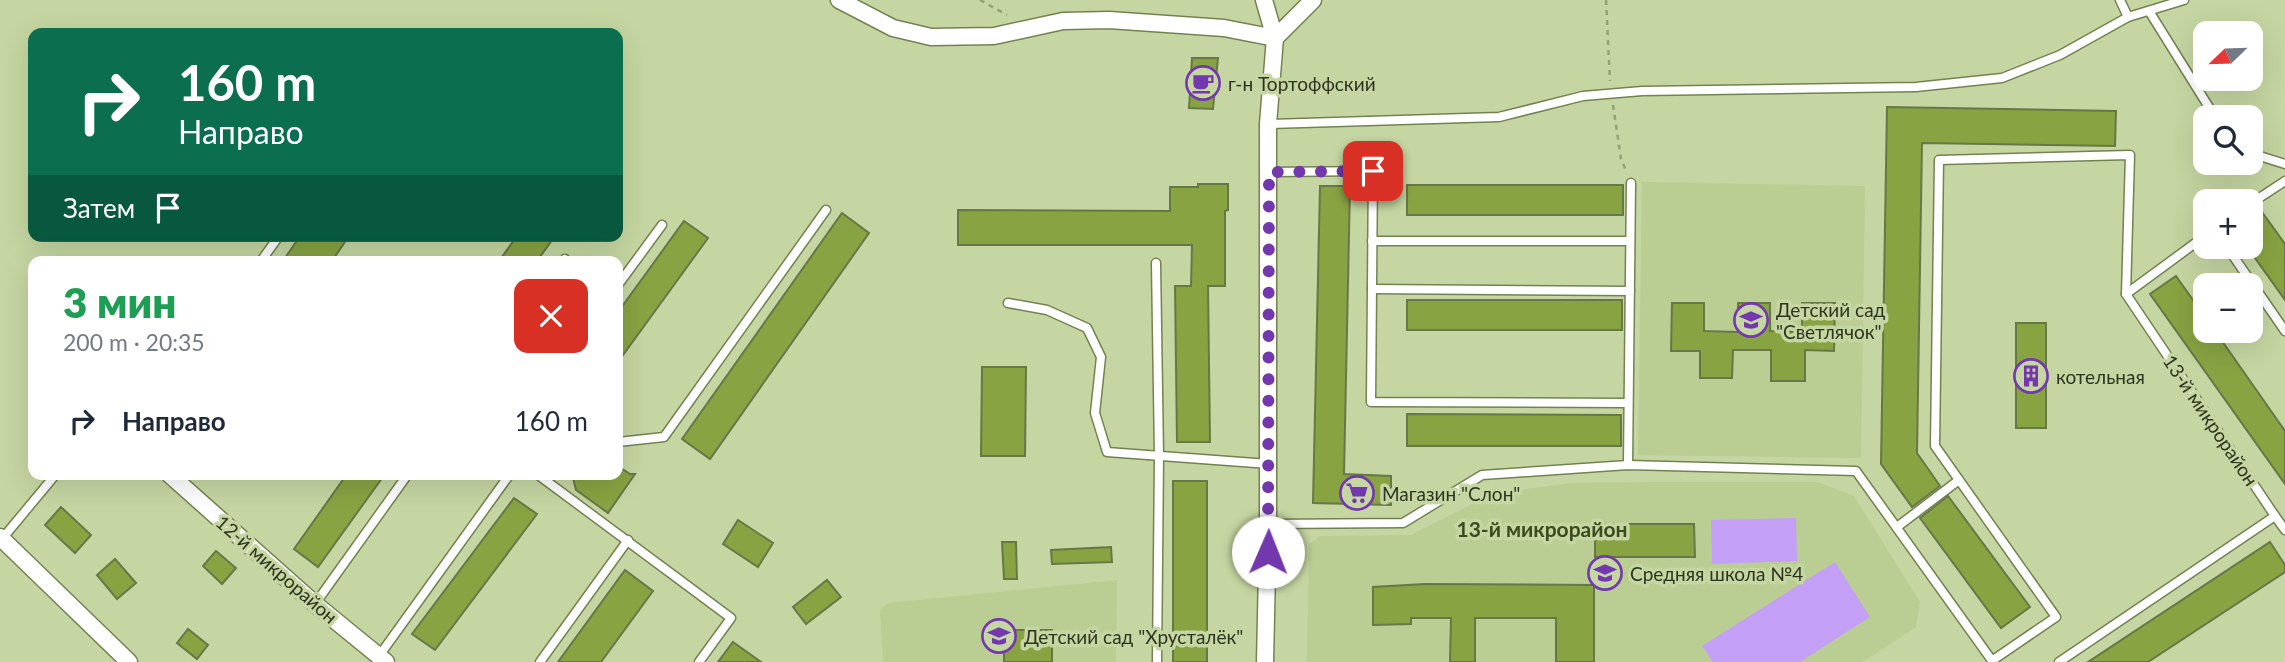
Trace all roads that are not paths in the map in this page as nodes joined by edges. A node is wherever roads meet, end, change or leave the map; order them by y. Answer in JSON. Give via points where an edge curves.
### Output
{"nodes":[{"id":1,"x":839,"y":0,"type":"edge"},
{"id":2,"x":1264,"y":0,"type":"edge"},
{"id":3,"x":1313,"y":0,"type":"edge"},
{"id":4,"x":2120,"y":0,"type":"edge"},
{"id":5,"x":2184,"y":0,"type":"edge"},
{"id":6,"x":2149,"y":11,"type":"junction"},
{"id":7,"x":2128,"y":17,"type":"junction"},
{"id":8,"x":1275,"y":38,"type":"junction"},
{"id":9,"x":2207,"y":105,"type":"edge"},
{"id":10,"x":1268,"y":124,"type":"junction"},
{"id":11,"x":2263,"y":157,"type":"edge"},
{"id":12,"x":2285,"y":164,"type":"edge"},
{"id":13,"x":1269,"y":172,"type":"junction"},
{"id":14,"x":2285,"y":181,"type":"edge"},
{"id":15,"x":1631,"y":183,"type":"dead end"},
{"id":16,"x":2263,"y":195,"type":"edge"},
{"id":17,"x":826,"y":210,"type":"dead end"},
{"id":18,"x":662,"y":225,"type":"dead end"},
{"id":19,"x":1372,"y":241,"type":"junction"},
{"id":20,"x":1630,"y":241,"type":"junction"},
{"id":21,"x":2193,"y":245,"type":"edge"},
{"id":22,"x":2235,"y":259,"type":"edge"},
{"id":23,"x":1156,"y":263,"type":"dead end"},
{"id":24,"x":623,"y":278,"type":"edge"},
{"id":25,"x":1372,"y":289,"type":"junction"},
{"id":26,"x":1630,"y":291,"type":"junction"},
{"id":27,"x":2126,"y":294,"type":"junction"},
{"id":28,"x":1008,"y":303,"type":"dead end"},
{"id":29,"x":2285,"y":331,"type":"edge"},
{"id":30,"x":1628,"y":404,"type":"junction"},
{"id":31,"x":623,"y":441,"type":"edge"},
{"id":32,"x":1159,"y":456,"type":"junction"},
{"id":33,"x":1269,"y":464,"type":"junction"},
{"id":34,"x":1628,"y":465,"type":"junction"},
{"id":35,"x":51,"y":480,"type":"edge"},
{"id":36,"x":176,"y":480,"type":"edge"},
{"id":37,"x":404,"y":480,"type":"edge"},
{"id":38,"x":506,"y":480,"type":"edge"},
{"id":39,"x":545,"y":480,"type":"edge"},
{"id":40,"x":1959,"y":481,"type":"junction"},
{"id":41,"x":2275,"y":516,"type":"junction"},
{"id":42,"x":1268,"y":524,"type":"junction"},
{"id":43,"x":1897,"y":527,"type":"junction"},
{"id":44,"x":2285,"y":530,"type":"edge"},
{"id":45,"x":1,"y":538,"type":"edge"},
{"id":46,"x":628,"y":540,"type":"junction"},
{"id":47,"x":315,"y":604,"type":"junction"},
{"id":48,"x":382,"y":659,"type":"edge"},
{"id":49,"x":1993,"y":661,"type":"edge"},
{"id":50,"x":129,"y":662,"type":"edge"},
{"id":51,"x":540,"y":662,"type":"edge"},
{"id":52,"x":699,"y":662,"type":"edge"},
{"id":53,"x":1157,"y":662,"type":"edge"},
{"id":54,"x":1265,"y":662,"type":"edge"},
{"id":55,"x":2059,"y":662,"type":"edge"}],
"edges":[{"from":1,"to":8,"type":"street","via":[[893,28],[930,37],[994,37],[1063,21],[1109,20],[1224,28]]},
{"from":2,"to":8,"type":"street"},
{"from":3,"to":8,"type":"street"},
{"from":4,"to":7,"type":"lane"},
{"from":5,"to":6,"type":"lane"},
{"from":6,"to":7,"type":"lane"},
{"from":6,"to":9,"type":"lane"},
{"from":7,"to":10,"type":"lane","via":[[2060,55],[2002,78],[1916,87],[1642,91],[1583,96],[1499,117]]},
{"from":8,"to":10,"type":"street"},
{"from":10,"to":13,"type":"street"},
{"from":11,"to":12,"type":"lane"},
{"from":13,"to":19,"type":"lane","via":[[1373,171]]},
{"from":13,"to":33,"type":"street"},
{"from":14,"to":16,"type":"lane"},
{"from":15,"to":20,"type":"lane"},
{"from":17,"to":31,"type":"lane","via":[[664,437]]},
{"from":18,"to":24,"type":"lane"},
{"from":19,"to":20,"type":"lane"},
{"from":19,"to":25,"type":"lane"},
{"from":20,"to":26,"type":"lane"},
{"from":21,"to":27,"type":"lane"},
{"from":22,"to":29,"type":"lane"},
{"from":23,"to":32,"type":"lane"},
{"from":25,"to":26,"type":"lane"},
{"from":25,"to":30,"type":"lane","via":[[1371,402]]},
{"from":26,"to":30,"type":"lane"},
{"from":27,"to":40,"type":"lane","via":[[2130,155],[1939,160],[1935,446]]},
{"from":27,"to":41,"type":"lane","name":"13-й микрорайон"},
{"from":28,"to":32,"type":"lane","via":[[1046,310],[1087,328],[1101,358],[1095,413],[1107,452]]},
{"from":30,"to":34,"type":"lane"},
{"from":32,"to":33,"type":"lane"},
{"from":32,"to":53,"type":"lane"},
{"from":33,"to":42,"type":"street"},
{"from":34,"to":42,"type":"lane","via":[[1482,475],[1403,523]]},
{"from":34,"to":43,"type":"lane","via":[[1856,471]]},
{"from":35,"to":45,"type":"lane"},
{"from":36,"to":47,"type":"street","name":"12-й микрорайон"},
{"from":37,"to":47,"type":"lane"},
{"from":38,"to":48,"type":"lane"},
{"from":39,"to":46,"type":"lane"},
{"from":40,"to":43,"type":"lane"},
{"from":40,"to":49,"type":"lane","via":[[2056,617]]},
{"from":41,"to":44,"type":"lane","name":"13-й микрорайон"},
{"from":41,"to":55,"type":"lane"},
{"from":42,"to":54,"type":"street"},
{"from":43,"to":49,"type":"lane"},
{"from":45,"to":50,"type":"street"},
{"from":46,"to":51,"type":"lane"},
{"from":46,"to":52,"type":"lane","via":[[731,618]]},
{"from":47,"to":48,"type":"street","name":"12-й микрорайон"}]}
